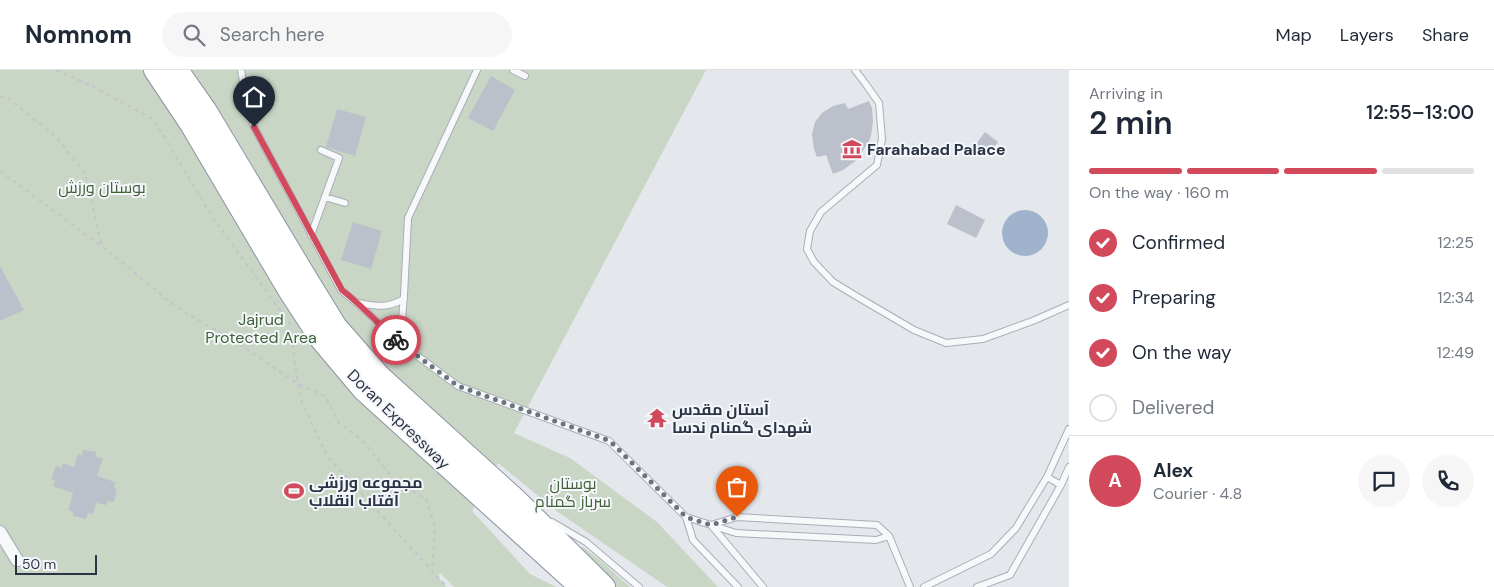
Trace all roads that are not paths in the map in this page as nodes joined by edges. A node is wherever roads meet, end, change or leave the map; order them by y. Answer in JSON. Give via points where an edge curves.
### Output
{"nodes":[{"id":1,"x":155,"y":70,"type":"edge"},
{"id":2,"x":178,"y":70,"type":"edge"},
{"id":3,"x":241,"y":70,"type":"edge"},
{"id":4,"x":477,"y":70,"type":"edge"},
{"id":5,"x":513,"y":70,"type":"edge"},
{"id":6,"x":855,"y":70,"type":"edge"},
{"id":7,"x":525,"y":76,"type":"dead end"},
{"id":8,"x":321,"y":150,"type":"dead end"},
{"id":9,"x":325,"y":197,"type":"junction"},
{"id":10,"x":344,"y":203,"type":"dead end"},
{"id":11,"x":311,"y":235,"type":"junction"},
{"id":12,"x":404,"y":299,"type":"junction"},
{"id":13,"x":358,"y":303,"type":"junction"},
{"id":14,"x":1069,"y":305,"type":"edge"},
{"id":15,"x":400,"y":343,"type":"junction"},
{"id":16,"x":1069,"y":429,"type":"edge"},
{"id":17,"x":1069,"y":467,"type":"edge"},
{"id":18,"x":1047,"y":477,"type":"junction"},
{"id":19,"x":1061,"y":485,"type":"junction"},
{"id":20,"x":517,"y":501,"type":"junction"},
{"id":21,"x":686,"y":517,"type":"junction"},
{"id":22,"x":711,"y":525,"type":"junction"},
{"id":23,"x":0,"y":532,"type":"edge"},
{"id":24,"x":889,"y":536,"type":"junction"},
{"id":25,"x":17,"y":560,"type":"dead end"},
{"id":26,"x":581,"y":587,"type":"edge"},
{"id":27,"x":604,"y":587,"type":"edge"},
{"id":28,"x":639,"y":587,"type":"edge"},
{"id":29,"x":738,"y":587,"type":"edge"},
{"id":30,"x":763,"y":587,"type":"edge"},
{"id":31,"x":910,"y":587,"type":"edge"},
{"id":32,"x":924,"y":587,"type":"edge"},
{"id":33,"x":977,"y":587,"type":"edge"}],
"edges":[{"from":1,"to":26,"type":"highway","name":"Doran Expressway","via":[[192,124],[321,339],[364,389]]},
{"from":2,"to":20,"type":"highway","name":"Doran Expressway","via":[[336,327],[380,376]]},
{"from":3,"to":11,"type":"lane","via":[[254,127]]},
{"from":4,"to":12,"type":"lane","via":[[408,218]]},
{"from":5,"to":7,"type":"lane"},
{"from":6,"to":14,"type":"lane","via":[[879,103],[882,139],[877,165],[821,212],[810,231],[807,249],[814,262],[833,282],[914,330],[946,343],[983,339]]},
{"from":8,"to":9,"type":"lane","via":[[338,158]]},
{"from":9,"to":10,"type":"lane"},
{"from":9,"to":11,"type":"lane"},
{"from":11,"to":13,"type":"lane","via":[[342,290]]},
{"from":12,"to":13,"type":"lane","via":[[392,305]]},
{"from":12,"to":15,"type":"lane"},
{"from":13,"to":15,"type":"lane"},
{"from":15,"to":21,"type":"lane","via":[[458,386],[610,441]]},
{"from":16,"to":18,"type":"lane"},
{"from":17,"to":19,"type":"lane"},
{"from":18,"to":19,"type":"lane"},
{"from":18,"to":32,"type":"lane","via":[[1016,528],[991,554]]},
{"from":19,"to":33,"type":"lane","via":[[1010,575]]},
{"from":20,"to":27,"type":"highway","name":"Doran Expressway"},
{"from":20,"to":28,"type":"lane","via":[[586,542]]},
{"from":21,"to":22,"type":"lane"},
{"from":21,"to":29,"type":"lane","via":[[693,540]]},
{"from":22,"to":24,"type":"lane","via":[[736,533],[876,540]]},
{"from":22,"to":24,"type":"lane","via":[[737,517],[822,521],[877,525]]},
{"from":22,"to":30,"type":"lane"},
{"from":23,"to":25,"type":"street"},
{"from":24,"to":31,"type":"lane"}]}
